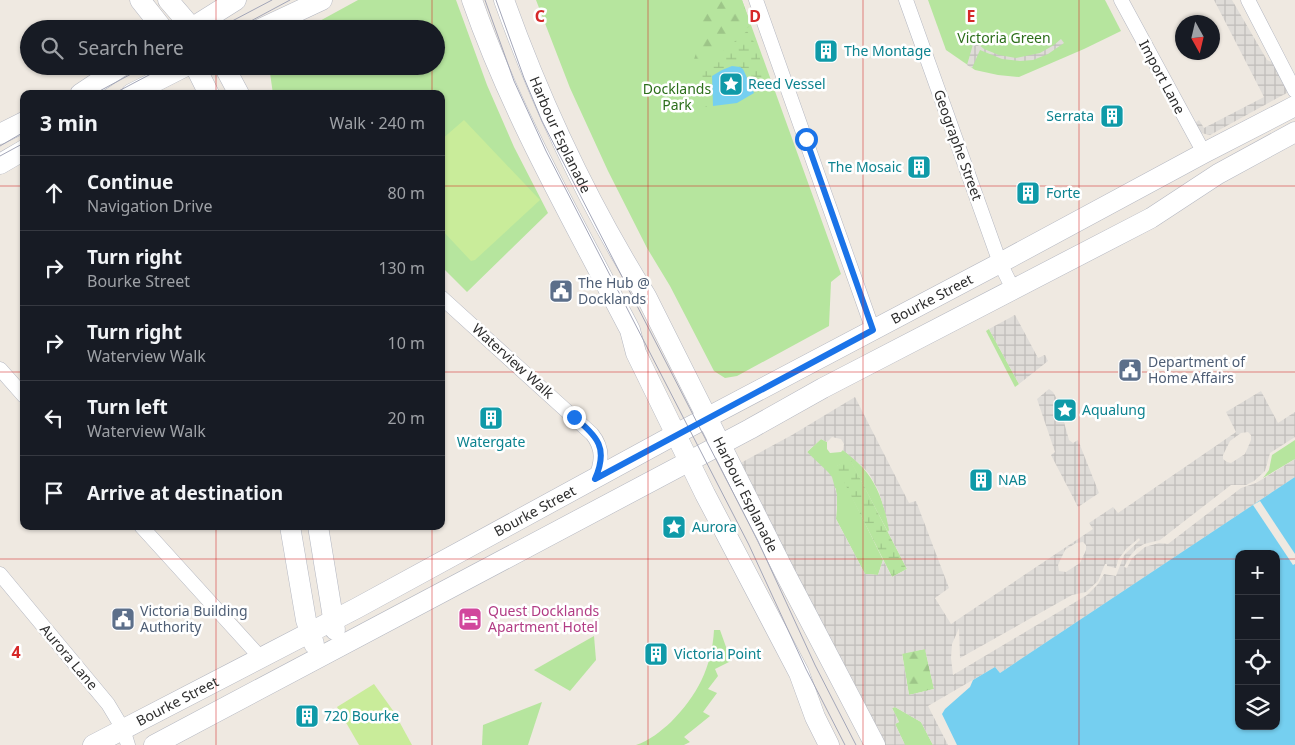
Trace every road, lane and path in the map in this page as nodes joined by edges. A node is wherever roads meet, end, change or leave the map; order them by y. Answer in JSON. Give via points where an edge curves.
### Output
{"nodes":[{"id":1,"x":140,"y":0,"type":"edge"},
{"id":2,"x":168,"y":0,"type":"edge"},
{"id":3,"x":236,"y":0,"type":"edge"},
{"id":4,"x":322,"y":0,"type":"edge"},
{"id":5,"x":472,"y":0,"type":"edge"},
{"id":6,"x":504,"y":0,"type":"edge"},
{"id":7,"x":756,"y":0,"type":"edge"},
{"id":8,"x":906,"y":0,"type":"edge"},
{"id":9,"x":1121,"y":0,"type":"edge"},
{"id":10,"x":1248,"y":0,"type":"edge"},
{"id":11,"x":156,"y":20,"type":"edge"},
{"id":12,"x":185,"y":20,"type":"edge"},
{"id":13,"x":205,"y":20,"type":"edge"},
{"id":14,"x":279,"y":20,"type":"edge"},
{"id":15,"x":108,"y":75,"type":"edge"},
{"id":16,"x":168,"y":75,"type":"edge"},
{"id":17,"x":200,"y":75,"type":"edge"},
{"id":18,"x":229,"y":75,"type":"edge"},
{"id":19,"x":86,"y":90,"type":"edge"},
{"id":20,"x":139,"y":90,"type":"edge"},
{"id":21,"x":207,"y":90,"type":"edge"},
{"id":22,"x":237,"y":90,"type":"edge"},
{"id":23,"x":1295,"y":90,"type":"edge"},
{"id":24,"x":1295,"y":106,"type":"edge"},
{"id":25,"x":20,"y":124,"type":"edge"},
{"id":26,"x":1295,"y":132,"type":"edge"},
{"id":27,"x":1,"y":133,"type":"edge"},
{"id":28,"x":1204,"y":153,"type":"junction"},
{"id":29,"x":1218,"y":174,"type":"junction"},
{"id":30,"x":1000,"y":263,"type":"junction"},
{"id":31,"x":1013,"y":289,"type":"junction"},
{"id":32,"x":445,"y":301,"type":"edge"},
{"id":33,"x":873,"y":330,"type":"junction"},
{"id":34,"x":810,"y":364,"type":"junction"},
{"id":35,"x":0,"y":369,"type":"edge"},
{"id":36,"x":823,"y":388,"type":"junction"},
{"id":37,"x":20,"y":392,"type":"edge"},
{"id":38,"x":707,"y":418,"type":"junction"},
{"id":39,"x":676,"y":434,"type":"junction"},
{"id":40,"x":720,"y":444,"type":"junction"},
{"id":41,"x":689,"y":460,"type":"junction"},
{"id":42,"x":595,"y":479,"type":"junction"},
{"id":43,"x":145,"y":530,"type":"edge"},
{"id":44,"x":291,"y":530,"type":"edge"},
{"id":45,"x":319,"y":530,"type":"edge"},
{"id":46,"x":0,"y":574,"type":"edge"},
{"id":47,"x":333,"y":619,"type":"junction"},
{"id":48,"x":309,"y":632,"type":"junction"},
{"id":49,"x":339,"y":647,"type":"junction"},
{"id":50,"x":320,"y":657,"type":"junction"},
{"id":51,"x":260,"y":658,"type":"junction"},
{"id":52,"x":126,"y":737,"type":"edge"},
{"id":53,"x":93,"y":745,"type":"edge"},
{"id":54,"x":154,"y":745,"type":"edge"},
{"id":55,"x":829,"y":745,"type":"edge"},
{"id":56,"x":875,"y":745,"type":"edge"}],
"edges":[{"from":1,"to":11,"type":"street"},
{"from":2,"to":12,"type":"street"},
{"from":3,"to":13,"type":"street"},
{"from":4,"to":14,"type":"street"},
{"from":5,"to":39,"type":"street","name":"Harbour Esplanade","via":[[519,112],[630,330],[636,353]]},
{"from":6,"to":38,"type":"street","name":"Harbour Esplanade","via":[[535,82],[565,148],[621,256],[646,296]]},
{"from":7,"to":33,"type":"street"},
{"from":8,"to":30,"type":"street","name":"Geographe Street"},
{"from":9,"to":28,"type":"street","name":"Import Lane"},
{"from":10,"to":23,"type":"street"},
{"from":15,"to":19,"type":"street"},
{"from":16,"to":20,"type":"street"},
{"from":17,"to":21,"type":"street"},
{"from":18,"to":22,"type":"street"},
{"from":24,"to":28,"type":"street","name":"Bourke Street"},
{"from":25,"to":27,"type":"street"},
{"from":26,"to":29,"type":"street","name":"Bourke Street"},
{"from":28,"to":29,"type":"street"},
{"from":28,"to":30,"type":"street","name":"Bourke Street"},
{"from":29,"to":31,"type":"street","name":"Bourke Street","via":[[1151,218]]},
{"from":30,"to":31,"type":"street","name":"Geographe Street"},
{"from":30,"to":33,"type":"street","name":"Bourke Street"},
{"from":31,"to":36,"type":"street","name":"Bourke Street"},
{"from":32,"to":42,"type":"street","name":"Waterview Walk","via":[[592,434],[601,455]]},
{"from":33,"to":34,"type":"street","name":"Bourke Street"},
{"from":34,"to":36,"type":"street"},
{"from":34,"to":38,"type":"street","name":"Bourke Street"},
{"from":35,"to":37,"type":"street"},
{"from":36,"to":40,"type":"street","name":"Bourke Street"},
{"from":38,"to":39,"type":"street","name":"Bourke Street"},
{"from":38,"to":40,"type":"street","name":"Harbour Esplanade"},
{"from":39,"to":41,"type":"street","name":"Harbour Esplanade"},
{"from":39,"to":42,"type":"street","name":"Bourke Street"},
{"from":40,"to":41,"type":"street","name":"Bourke Street"},
{"from":40,"to":56,"type":"street","name":"Harbour Esplanade"},
{"from":41,"to":49,"type":"street","name":"Bourke Street"},
{"from":41,"to":55,"type":"street","name":"Harbour Esplanade","via":[[800,673],[814,717]]},
{"from":42,"to":47,"type":"street","name":"Bourke Street"},
{"from":43,"to":51,"type":"street"},
{"from":44,"to":48,"type":"street"},
{"from":45,"to":47,"type":"street"},
{"from":46,"to":52,"type":"street","name":"Aurora Lane","via":[[108,704]]},
{"from":47,"to":48,"type":"street","name":"Bourke Street"},
{"from":47,"to":49,"type":"street"},
{"from":48,"to":50,"type":"street"},
{"from":48,"to":51,"type":"street","name":"Bourke Street"},
{"from":49,"to":50,"type":"street","name":"Bourke Street"},
{"from":50,"to":54,"type":"street","name":"Bourke Street"},
{"from":51,"to":52,"type":"street","name":"Bourke Street"},
{"from":52,"to":53,"type":"street","name":"Bourke Street"}]}
